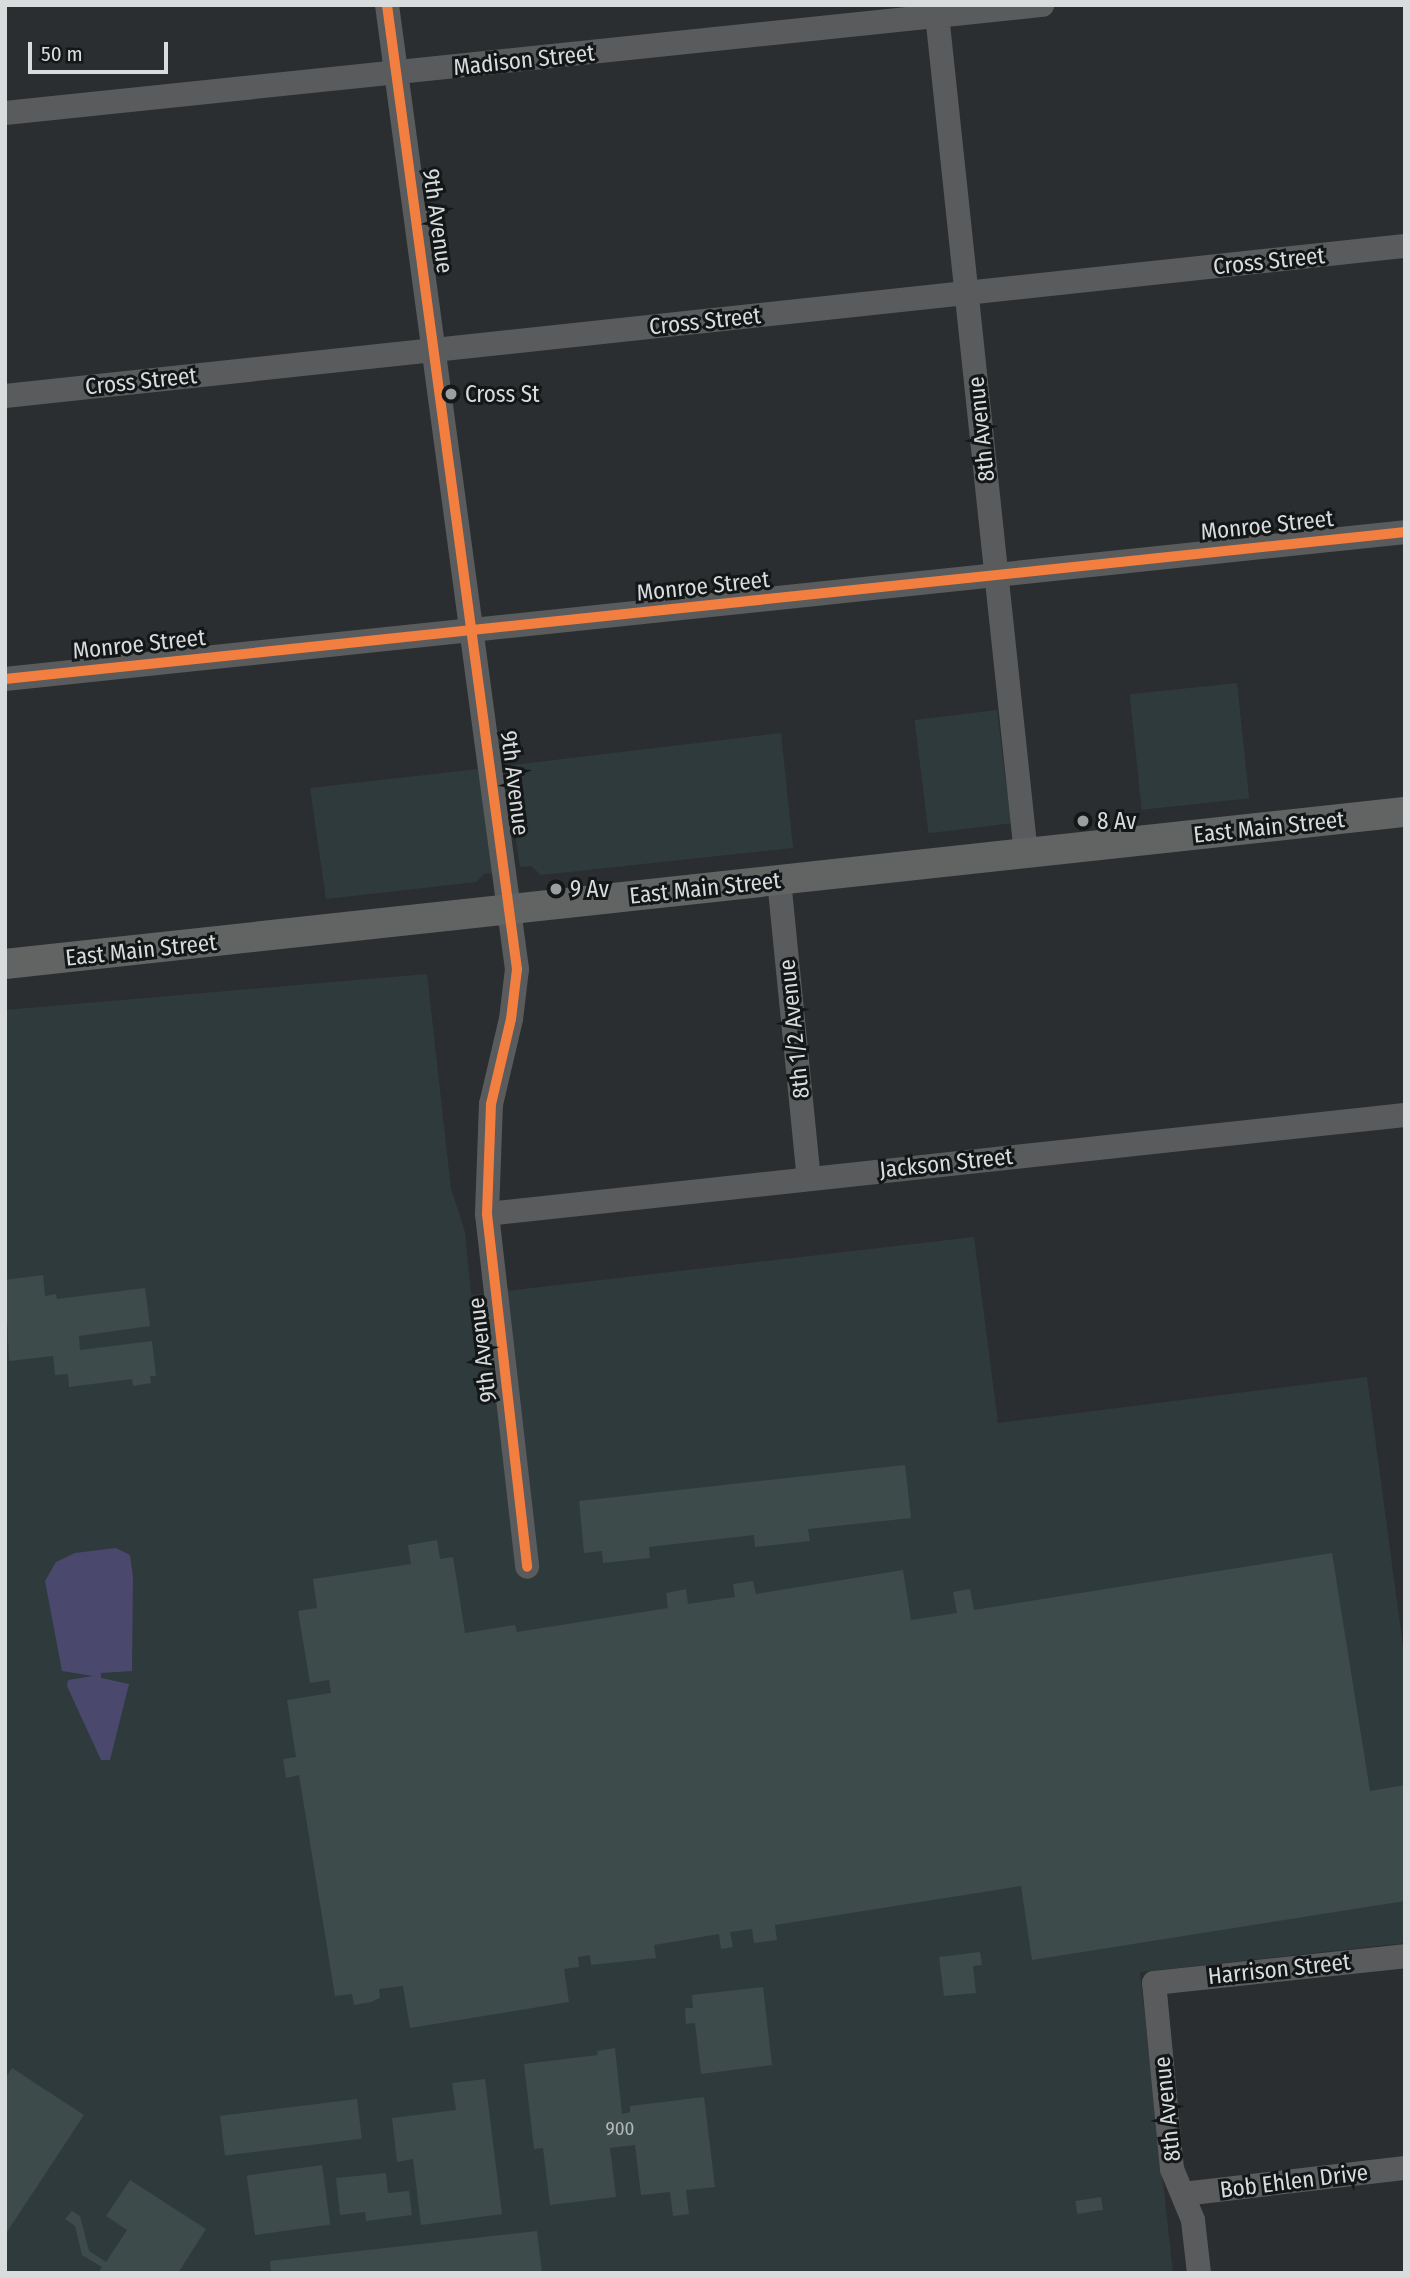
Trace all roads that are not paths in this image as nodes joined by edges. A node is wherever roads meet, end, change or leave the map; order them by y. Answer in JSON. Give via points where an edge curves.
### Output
{"nodes":[{"id":1,"x":387,"y":5,"type":"edge"},
{"id":2,"x":1042,"y":5,"type":"edge"},
{"id":3,"x":937,"y":11,"type":"edge"},
{"id":4,"x":396,"y":74,"type":"junction"},
{"id":5,"x":5,"y":113,"type":"edge"},
{"id":6,"x":1405,"y":246,"type":"edge"},
{"id":7,"x":967,"y":295,"type":"junction"},
{"id":8,"x":434,"y":348,"type":"junction"},
{"id":9,"x":5,"y":396,"type":"edge"},
{"id":10,"x":1405,"y":532,"type":"edge"},
{"id":11,"x":998,"y":577,"type":"junction"},
{"id":12,"x":473,"y":631,"type":"junction"},
{"id":13,"x":5,"y":679,"type":"edge"},
{"id":14,"x":1405,"y":812,"type":"edge"},
{"id":15,"x":1026,"y":854,"type":"junction"},
{"id":16,"x":779,"y":880,"type":"junction"},
{"id":17,"x":510,"y":910,"type":"junction"},
{"id":18,"x":5,"y":964,"type":"edge"},
{"id":19,"x":1405,"y":1115,"type":"edge"},
{"id":20,"x":809,"y":1178,"type":"junction"},
{"id":21,"x":487,"y":1214,"type":"junction"},
{"id":22,"x":527,"y":1567,"type":"dead end"},
{"id":23,"x":1405,"y":1956,"type":"edge"},
{"id":24,"x":1154,"y":1983,"type":"joint"},
{"id":25,"x":1405,"y":2168,"type":"edge"},
{"id":26,"x":1183,"y":2194,"type":"junction"},
{"id":27,"x":1199,"y":2273,"type":"edge"}],
"edges":[{"from":1,"to":4,"type":"street","name":"9th Avenue"},
{"from":2,"to":3,"type":"street","name":"Madison Street"},
{"from":3,"to":4,"type":"street","name":"Madison Street"},
{"from":3,"to":7,"type":"street","name":"8th Avenue"},
{"from":4,"to":5,"type":"street","name":"Madison Street"},
{"from":4,"to":8,"type":"street","name":"9th Avenue"},
{"from":6,"to":7,"type":"street","name":"Cross Street"},
{"from":7,"to":8,"type":"street","name":"Cross Street"},
{"from":7,"to":11,"type":"street","name":"8th Avenue"},
{"from":8,"to":9,"type":"street","name":"Cross Street"},
{"from":8,"to":12,"type":"street","name":"9th Avenue"},
{"from":10,"to":11,"type":"street","name":"Monroe Street"},
{"from":11,"to":12,"type":"street","name":"Monroe Street"},
{"from":11,"to":15,"type":"street","name":"8th Avenue"},
{"from":12,"to":13,"type":"street","name":"Monroe Street"},
{"from":12,"to":17,"type":"street","name":"9th Avenue"},
{"from":14,"to":15,"type":"main road","name":"East Main Street"},
{"from":15,"to":16,"type":"main road","name":"East Main Street"},
{"from":16,"to":17,"type":"main road","name":"East Main Street"},
{"from":16,"to":20,"type":"street","name":"8th 1/2 Avenue"},
{"from":17,"to":18,"type":"main road","name":"East Main Street"},
{"from":17,"to":21,"type":"street","name":"9th Avenue","via":[[517,969],[511,1019],[491,1104]]},
{"from":19,"to":20,"type":"street","name":"Jackson Street"},
{"from":20,"to":21,"type":"street","name":"Jackson Street"},
{"from":21,"to":22,"type":"street","name":"9th Avenue"},
{"from":23,"to":24,"type":"street","name":"Harrison Street"},
{"from":24,"to":26,"type":"street","name":"8th Avenue","via":[[1172,2169]]},
{"from":25,"to":26,"type":"street","name":"Bob Ehlen Drive"},
{"from":26,"to":27,"type":"street","name":"8th Avenue","via":[[1193,2220]]}]}
